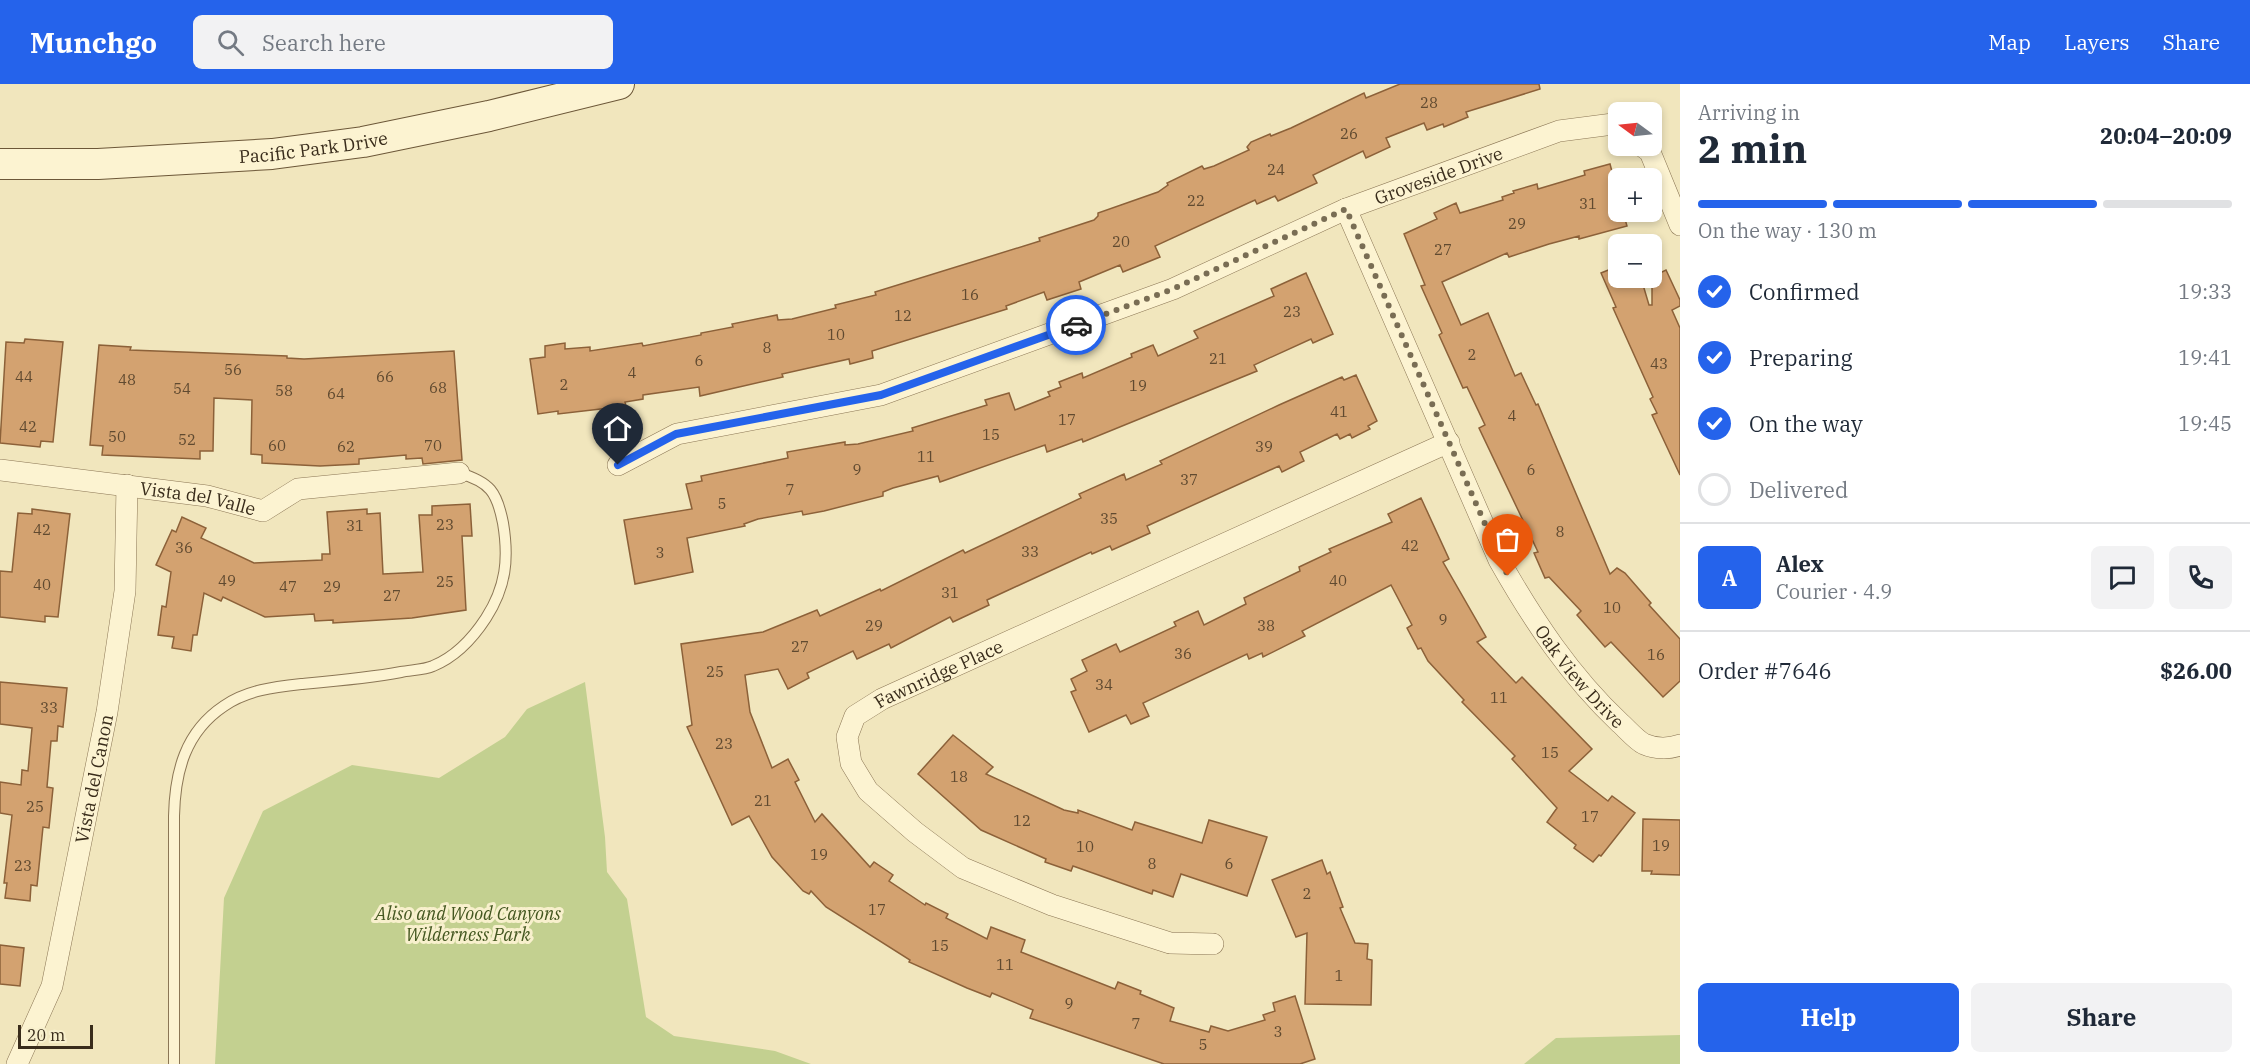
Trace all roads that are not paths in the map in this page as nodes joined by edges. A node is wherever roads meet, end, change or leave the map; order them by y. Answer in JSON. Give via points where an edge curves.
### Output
{"nodes":[{"id":1,"x":619,"y":84,"type":"edge"},
{"id":2,"x":1608,"y":125,"type":"edge"},
{"id":3,"x":1652,"y":156,"type":"edge"},
{"id":4,"x":0,"y":164,"type":"edge"},
{"id":5,"x":1346,"y":209,"type":"junction"},
{"id":6,"x":1680,"y":225,"type":"edge"},
{"id":7,"x":1449,"y":442,"type":"junction"},
{"id":8,"x":618,"y":465,"type":"dead end"},
{"id":9,"x":0,"y":470,"type":"edge"},
{"id":10,"x":459,"y":473,"type":"joint"},
{"id":11,"x":127,"y":485,"type":"junction"},
{"id":12,"x":1680,"y":745,"type":"edge"},
{"id":13,"x":1213,"y":944,"type":"dead end"},
{"id":14,"x":17,"y":1064,"type":"edge"},
{"id":15,"x":174,"y":1064,"type":"edge"}],
"edges":[{"from":1,"to":4,"type":"main road","name":"Pacific Park Drive","via":[[489,116],[272,154],[98,164]]},
{"from":2,"to":5,"type":"street","name":"Groveside Drive","via":[[1559,131]]},
{"from":3,"to":6,"type":"street"},
{"from":5,"to":7,"type":"street","name":"Oak View Drive"},
{"from":5,"to":8,"type":"street","name":"Groveside Drive","via":[[1173,289],[892,391],[676,434]]},
{"from":7,"to":12,"type":"street","name":"Oak View Drive","via":[[1499,560],[1562,659],[1644,744],[1670,749]]},
{"from":7,"to":13,"type":"street","name":"Fawnridge Place","via":[[882,699],[855,716],[847,737],[851,763],[868,791],[963,868],[1052,905],[1170,943]]},
{"from":9,"to":11,"type":"street","name":"Vista del Valle"},
{"from":10,"to":11,"type":"street","name":"Vista del Valle","via":[[298,489],[263,511],[207,496]]},
{"from":10,"to":15,"type":"lane","via":[[478,478],[490,488],[499,503],[508,552],[505,580],[476,634],[432,667],[285,686],[243,696],[202,724],[182,758],[175,783],[174,816]]},
{"from":11,"to":14,"type":"street","name":"Vista del Canon","via":[[125,591],[107,712],[52,986]]}]}
